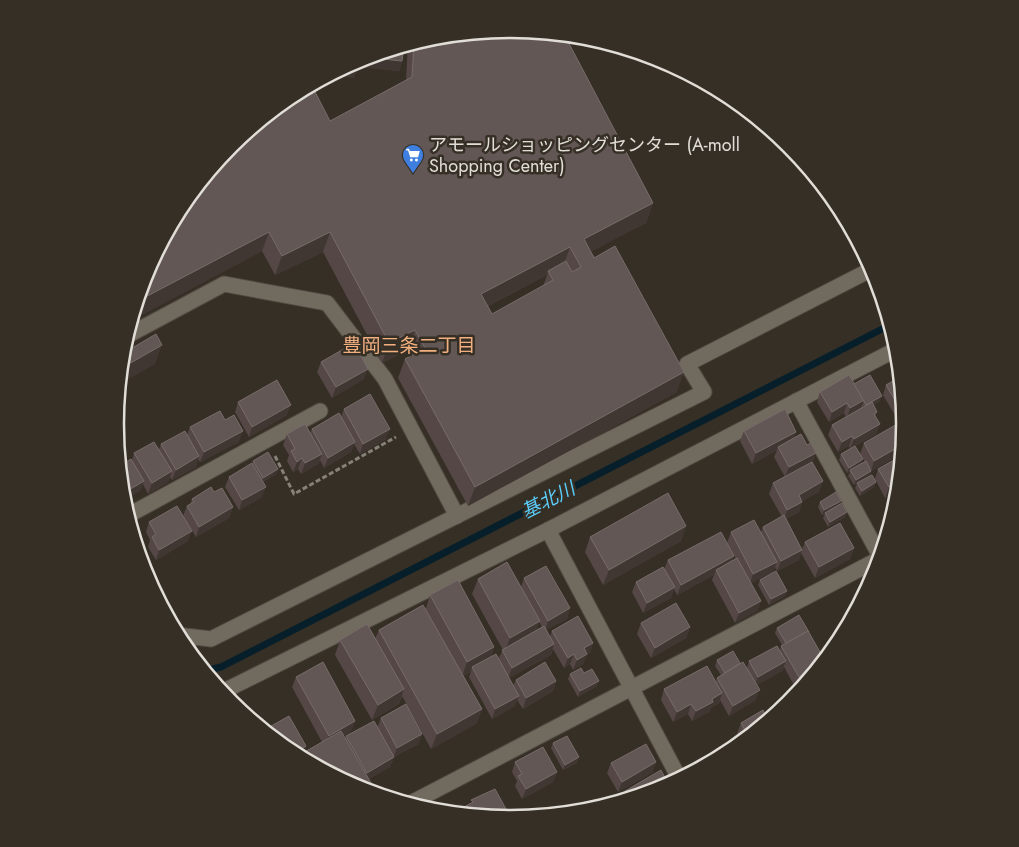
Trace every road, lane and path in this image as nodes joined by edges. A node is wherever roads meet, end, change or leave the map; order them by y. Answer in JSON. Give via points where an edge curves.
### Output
{"nodes":[{"id":1,"x":865,"y":273,"type":"edge"},
{"id":2,"x":135,"y":332,"type":"edge"},
{"id":3,"x":889,"y":353,"type":"edge"},
{"id":4,"x":796,"y":401,"type":"junction"},
{"id":5,"x":320,"y":411,"type":"dead end"},
{"id":6,"x":410,"y":429,"type":"junction"},
{"id":7,"x":266,"y":440,"type":"junction"},
{"id":8,"x":527,"y":491,"type":"dead end"},
{"id":9,"x":134,"y":512,"type":"edge"},
{"id":10,"x":457,"y":516,"type":"junction"},
{"id":11,"x":545,"y":524,"type":"junction"},
{"id":12,"x":875,"y":549,"type":"edge"},
{"id":13,"x":869,"y":562,"type":"edge"},
{"id":14,"x":188,"y":636,"type":"edge"},
{"id":15,"x":229,"y":688,"type":"edge"},
{"id":16,"x":632,"y":689,"type":"junction"},
{"id":17,"x":676,"y":772,"type":"edge"},
{"id":18,"x":420,"y":798,"type":"edge"}],
"edges":[{"from":1,"to":10,"type":"street","via":[[687,364],[704,392]]},
{"from":2,"to":6,"type":"street","via":[[224,284],[328,303],[385,380]]},
{"from":3,"to":4,"type":"street"},
{"from":4,"to":11,"type":"street"},
{"from":4,"to":12,"type":"street"},
{"from":5,"to":7,"type":"street"},
{"from":6,"to":7,"type":"path","via":[[294,494]]},
{"from":6,"to":10,"type":"street"},
{"from":7,"to":9,"type":"street"},
{"from":8,"to":11,"type":"path"},
{"from":10,"to":14,"type":"street","via":[[211,638]]},
{"from":11,"to":15,"type":"street"},
{"from":11,"to":16,"type":"street"},
{"from":13,"to":16,"type":"street"},
{"from":16,"to":17,"type":"street"},
{"from":16,"to":18,"type":"street"}]}
